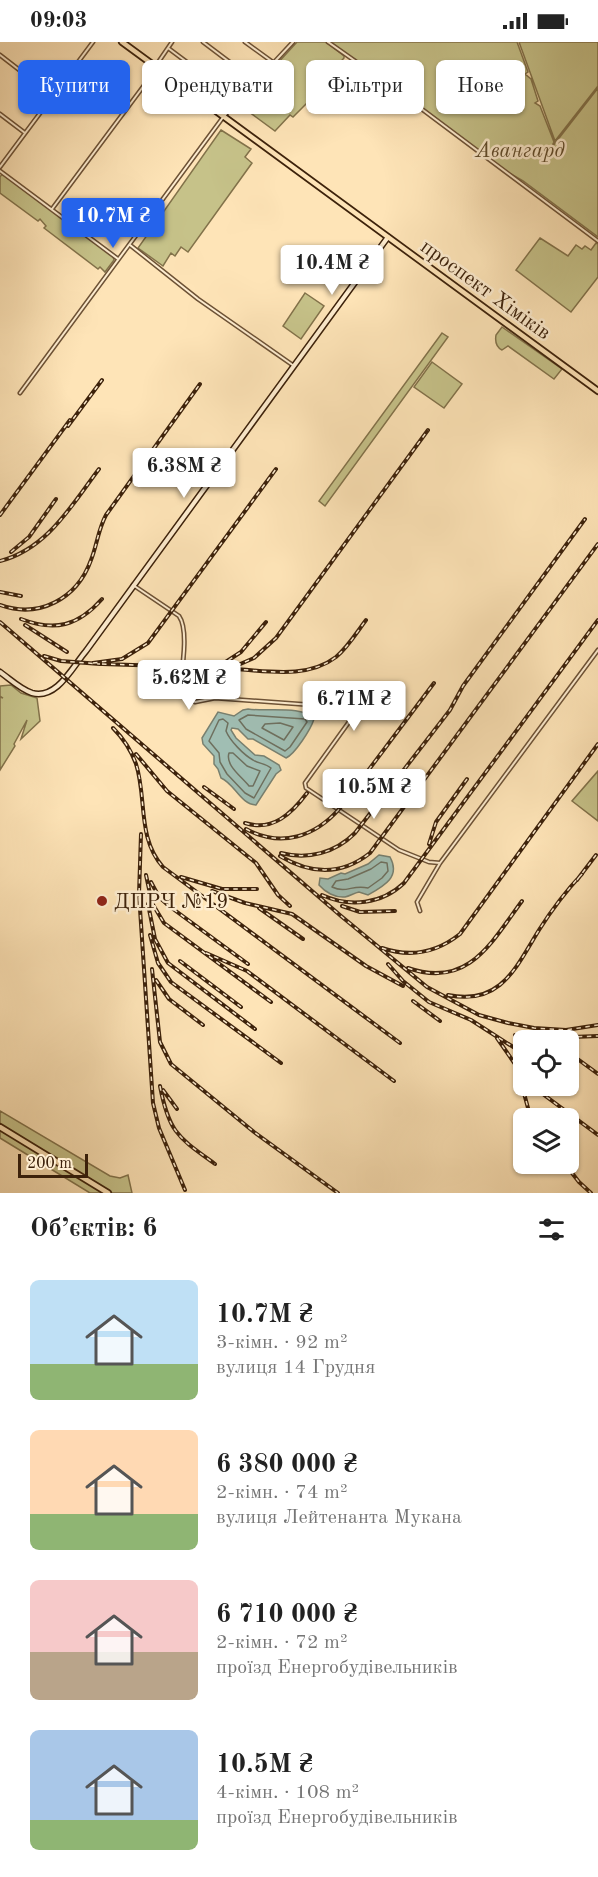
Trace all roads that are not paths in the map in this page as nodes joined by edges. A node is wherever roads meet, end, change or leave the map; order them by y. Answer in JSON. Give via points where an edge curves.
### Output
{"nodes":[{"id":1,"x":93,"y":42,"type":"edge"},
{"id":2,"x":122,"y":42,"type":"edge"},
{"id":3,"x":172,"y":42,"type":"edge"},
{"id":4,"x":203,"y":42,"type":"edge"},
{"id":5,"x":245,"y":42,"type":"edge"},
{"id":6,"x":328,"y":42,"type":"edge"},
{"id":7,"x":290,"y":43,"type":"edge"},
{"id":8,"x":168,"y":48,"type":"junction"},
{"id":9,"x":0,"y":56,"type":"edge"},
{"id":10,"x":80,"y":60,"type":"edge"},
{"id":11,"x":146,"y":60,"type":"edge"},
{"id":12,"x":161,"y":60,"type":"edge"},
{"id":13,"x":184,"y":60,"type":"edge"},
{"id":14,"x":227,"y":60,"type":"edge"},
{"id":15,"x":270,"y":60,"type":"edge"},
{"id":16,"x":276,"y":60,"type":"edge"},
{"id":17,"x":18,"y":70,"type":"edge"},
{"id":18,"x":142,"y":87,"type":"edge"},
{"id":19,"x":39,"y":114,"type":"edge"},
{"id":20,"x":219,"y":114,"type":"edge"},
{"id":21,"x":226,"y":114,"type":"edge"},
{"id":22,"x":1,"y":116,"type":"edge"},
{"id":23,"x":223,"y":117,"type":"junction"},
{"id":24,"x":25,"y":133,"type":"junction"},
{"id":25,"x":0,"y":167,"type":"edge"},
{"id":26,"x":0,"y":171,"type":"edge"},
{"id":27,"x":52,"y":209,"type":"junction"},
{"id":28,"x":388,"y":237,"type":"junction"},
{"id":29,"x":598,"y":241,"type":"edge"},
{"id":30,"x":130,"y":245,"type":"junction"},
{"id":31,"x":119,"y":259,"type":"junction"},
{"id":32,"x":294,"y":366,"type":"junction"},
{"id":33,"x":598,"y":391,"type":"edge"},
{"id":34,"x":20,"y":393,"type":"dead end"},
{"id":35,"x":133,"y":585,"type":"junction"},
{"id":36,"x":598,"y":650,"type":"edge"},
{"id":37,"x":0,"y":672,"type":"edge"},
{"id":38,"x":440,"y":863,"type":"junction"},
{"id":39,"x":420,"y":911,"type":"dead end"},
{"id":40,"x":0,"y":1127,"type":"edge"},
{"id":41,"x":108,"y":1193,"type":"edge"}],
"edges":[{"from":1,"to":10,"type":"street"},
{"from":2,"to":11,"type":"main road","name":"проспект Хіміків"},
{"from":3,"to":8,"type":"street"},
{"from":4,"to":14,"type":"street"},
{"from":5,"to":15,"type":"street"},
{"from":6,"to":29,"type":"street"},
{"from":7,"to":16,"type":"street"},
{"from":8,"to":12,"type":"street"},
{"from":8,"to":13,"type":"street"},
{"from":9,"to":17,"type":"street"},
{"from":18,"to":27,"type":"street"},
{"from":19,"to":24,"type":"street"},
{"from":20,"to":23,"type":"main road","name":"проспект Хіміків"},
{"from":21,"to":23,"type":"street"},
{"from":22,"to":24,"type":"street"},
{"from":23,"to":28,"type":"main road","name":"проспект Хіміків"},
{"from":23,"to":30,"type":"street"},
{"from":24,"to":25,"type":"street"},
{"from":26,"to":27,"type":"street"},
{"from":27,"to":31,"type":"street"},
{"from":28,"to":32,"type":"main road"},
{"from":28,"to":33,"type":"main road","name":"проспект Хіміків"},
{"from":30,"to":31,"type":"street"},
{"from":30,"to":32,"type":"street"},
{"from":31,"to":34,"type":"street"},
{"from":32,"to":35,"type":"main road"},
{"from":35,"to":37,"type":"main road","via":[[54,689],[41,694],[31,692]]},
{"from":35,"to":38,"type":"street","via":[[182,621],[180,687],[184,697],[195,702],[215,698],[354,707],[354,715],[305,783],[306,788],[399,850]]},
{"from":36,"to":38,"type":"street"},
{"from":38,"to":39,"type":"street","via":[[417,902]]},
{"from":40,"to":41,"type":"main road"}]}
